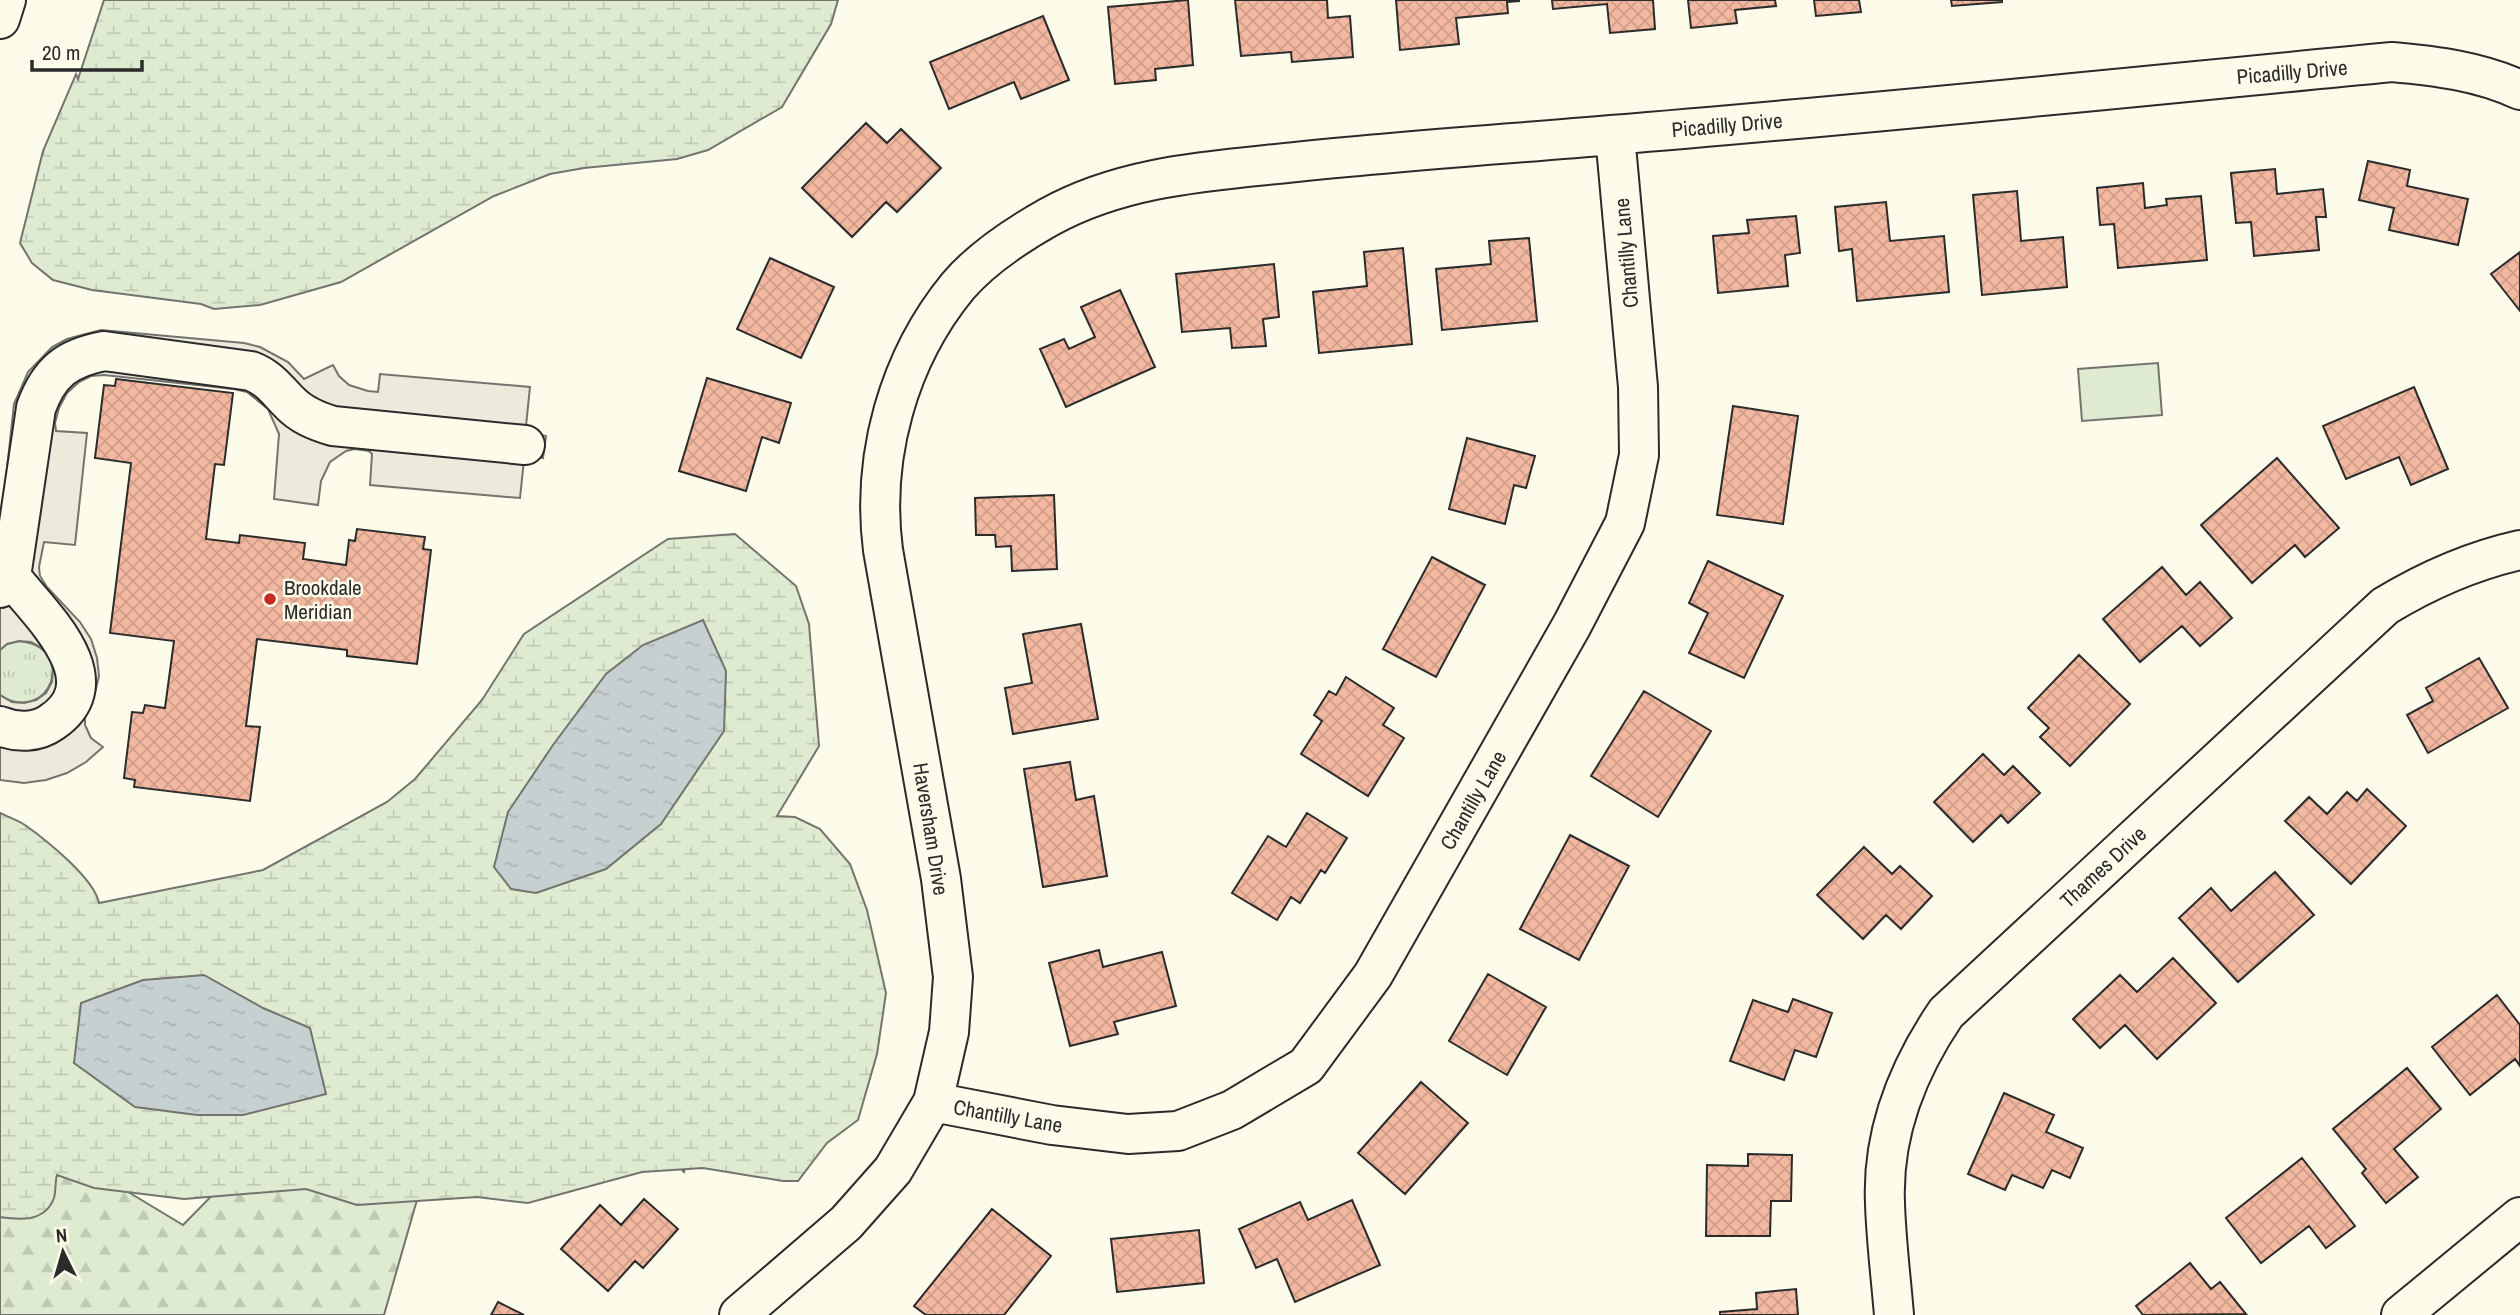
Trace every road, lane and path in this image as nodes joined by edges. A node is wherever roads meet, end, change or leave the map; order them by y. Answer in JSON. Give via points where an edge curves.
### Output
{"nodes":[{"id":1,"x":6,"y":0,"type":"edge"},
{"id":2,"x":0,"y":19,"type":"edge"},
{"id":3,"x":2520,"y":90,"type":"edge"},
{"id":4,"x":1615,"y":135,"type":"junction"},
{"id":5,"x":960,"y":283,"type":"joint"},
{"id":6,"x":525,"y":445,"type":"dead end"},
{"id":7,"x":2520,"y":551,"type":"edge"},
{"id":8,"x":5,"y":583,"type":"edge"},
{"id":9,"x":0,"y":726,"type":"edge"},
{"id":10,"x":933,"y":1102,"type":"junction"},
{"id":11,"x":2520,"y":1217,"type":"edge"},
{"id":12,"x":739,"y":1315,"type":"edge"},
{"id":13,"x":1894,"y":1315,"type":"edge"},
{"id":14,"x":2401,"y":1315,"type":"edge"}],
"edges":[{"from":1,"to":2,"type":"street"},
{"from":3,"to":4,"type":"street","name":"Picadilly Drive","via":[[2470,73],[2392,62]]},
{"from":4,"to":5,"type":"street","name":"Picadilly Drive","via":[[1165,176],[1088,198],[1053,215],[999,250]]},
{"from":4,"to":10,"type":"street","name":"Chantilly Lane","via":[[1638,414],[1639,455],[1625,523],[1373,975],[1306,1066],[1232,1110],[1178,1131],[1128,1134]]},
{"from":5,"to":10,"type":"street","name":"Haversham Drive","via":[[936,316],[901,389],[881,474],[883,550],[941,879],[953,977],[949,1032]]},
{"from":6,"to":8,"type":"street","via":[[333,426],[302,413],[272,382],[251,371],[104,351],[86,354],[55,373],[36,408]]},
{"from":7,"to":13,"type":"street","name":"Thames Drive","via":[[2453,570],[2385,606],[1946,1013],[1912,1070],[1891,1135],[1884,1202]]},
{"from":8,"to":9,"type":"street","via":[[66,647],[76,668],[76,682],[67,708],[50,724],[16,731]]},
{"from":10,"to":12,"type":"street","name":"Haversham Drive","via":[[893,1170],[846,1223]]},
{"from":11,"to":14,"type":"street"}]}
